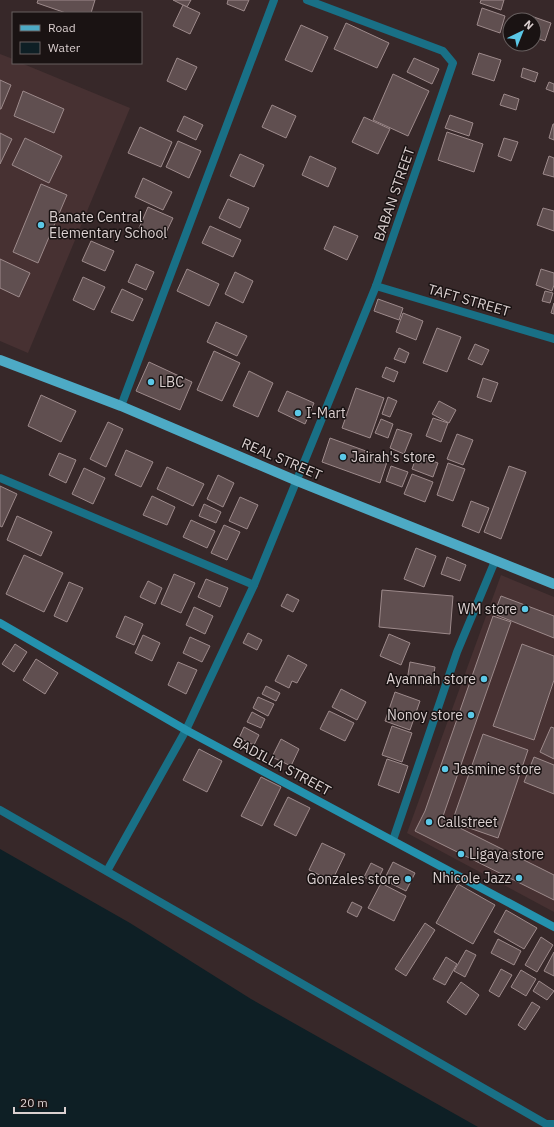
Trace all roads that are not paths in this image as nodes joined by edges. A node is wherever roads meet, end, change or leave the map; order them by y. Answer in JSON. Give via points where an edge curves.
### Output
{"nodes":[{"id":1,"x":274,"y":0,"type":"edge"},
{"id":2,"x":307,"y":0,"type":"edge"},
{"id":3,"x":376,"y":286,"type":"junction"},
{"id":4,"x":554,"y":339,"type":"edge"},
{"id":5,"x":0,"y":360,"type":"edge"},
{"id":6,"x":121,"y":406,"type":"junction"},
{"id":7,"x":0,"y":478,"type":"edge"},
{"id":8,"x":297,"y":481,"type":"junction"},
{"id":9,"x":495,"y":561,"type":"junction"},
{"id":10,"x":554,"y":584,"type":"edge"},
{"id":11,"x":254,"y":585,"type":"junction"},
{"id":12,"x":0,"y":623,"type":"edge"},
{"id":13,"x":186,"y":730,"type":"junction"},
{"id":14,"x":0,"y":810,"type":"edge"},
{"id":15,"x":393,"y":840,"type":"junction"},
{"id":16,"x":107,"y":871,"type":"junction"},
{"id":17,"x":554,"y":927,"type":"edge"},
{"id":18,"x":554,"y":1124,"type":"edge"}],
"edges":[{"from":1,"to":6,"type":"street"},
{"from":2,"to":3,"type":"street","name":"BABAN STREET","via":[[443,50],[453,64]]},
{"from":3,"to":4,"type":"street","name":"TAFT STREET"},
{"from":3,"to":8,"type":"street","name":"BABAN STREET"},
{"from":5,"to":6,"type":"main road","name":"REAL STREET"},
{"from":6,"to":8,"type":"main road","name":"REAL STREET"},
{"from":7,"to":11,"type":"street"},
{"from":8,"to":9,"type":"main road","name":"REAL STREET"},
{"from":8,"to":11,"type":"street","name":"BABAN STREET"},
{"from":9,"to":10,"type":"main road","name":"REAL STREET"},
{"from":9,"to":15,"type":"street","via":[[457,652]]},
{"from":11,"to":13,"type":"street","name":"BABAN STREET"},
{"from":12,"to":13,"type":"street","name":"BADILLA STREET"},
{"from":13,"to":15,"type":"street","name":"BADILLA STREET"},
{"from":13,"to":16,"type":"street","name":"BABAN STREET"},
{"from":14,"to":16,"type":"street"},
{"from":15,"to":17,"type":"street","name":"BADILLA STREET"},
{"from":16,"to":18,"type":"street","via":[[546,1124]]}]}
